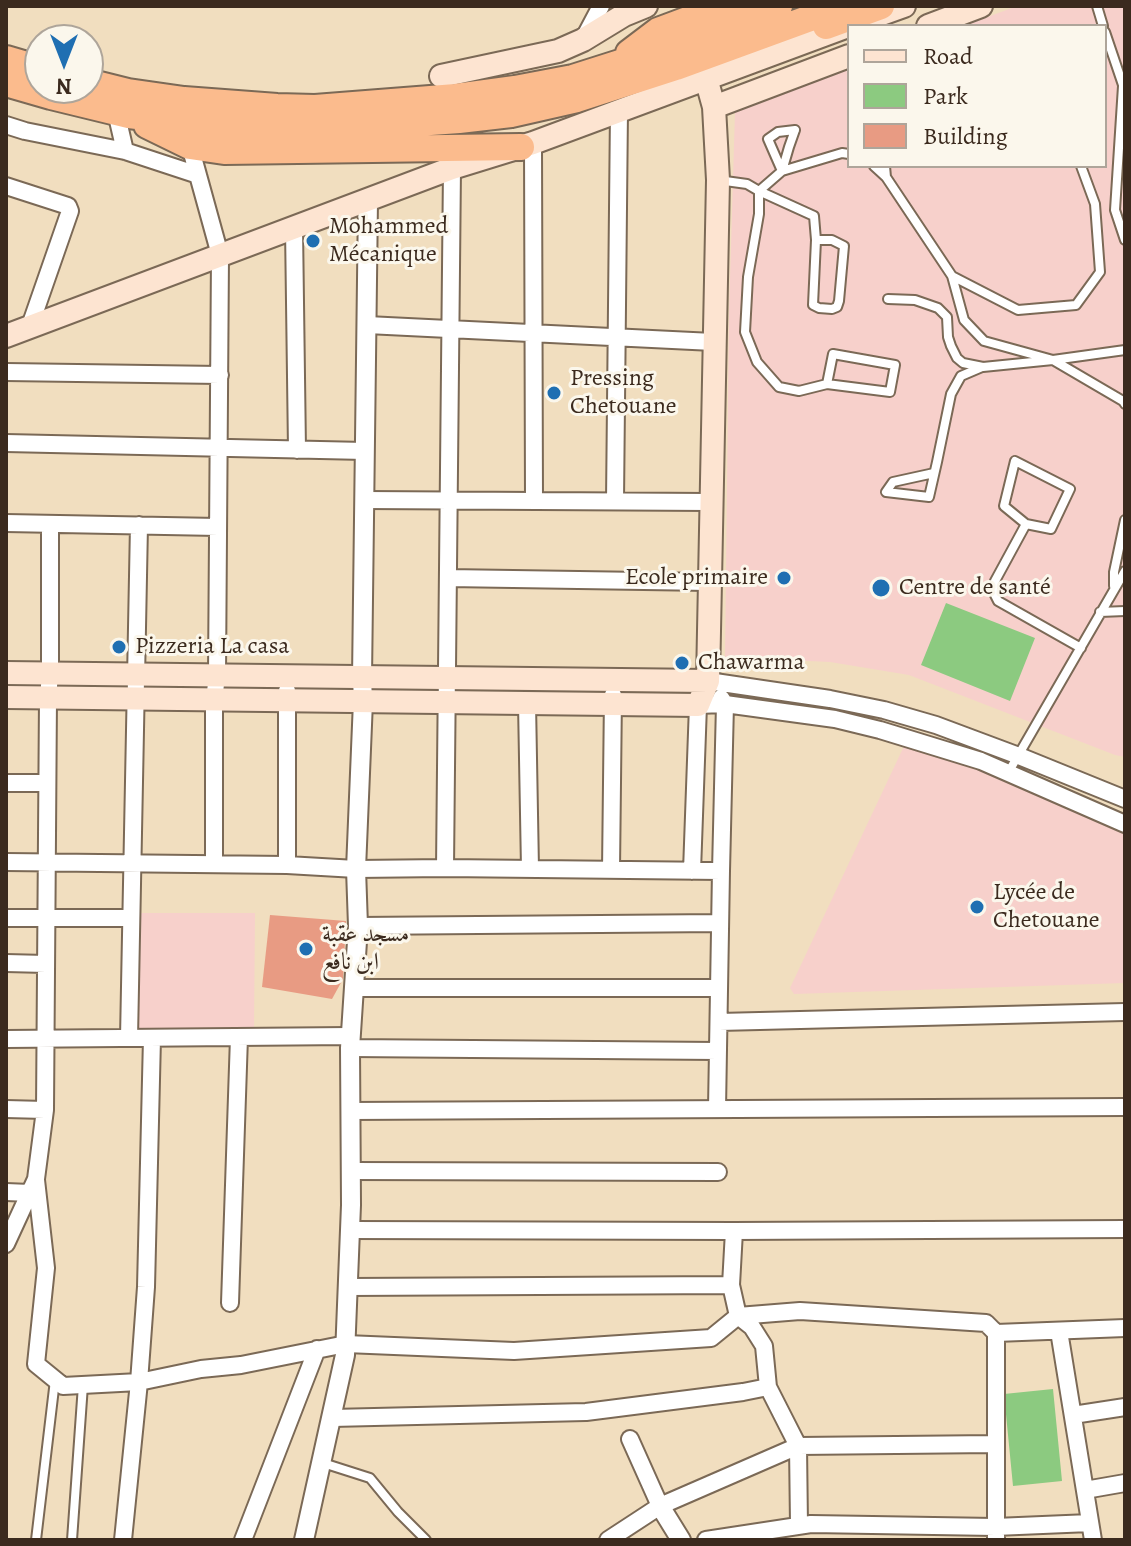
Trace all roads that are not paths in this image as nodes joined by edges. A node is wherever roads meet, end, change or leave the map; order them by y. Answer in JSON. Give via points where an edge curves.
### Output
{"nodes":[{"id":1,"x":601,"y":6,"type":"edge"},
{"id":2,"x":646,"y":6,"type":"edge"},
{"id":3,"x":725,"y":6,"type":"edge"},
{"id":4,"x":779,"y":6,"type":"edge"},
{"id":5,"x":843,"y":6,"type":"edge"},
{"id":6,"x":881,"y":6,"type":"edge"},
{"id":7,"x":904,"y":6,"type":"edge"},
{"id":8,"x":981,"y":6,"type":"edge"},
{"id":9,"x":668,"y":16,"type":"edge"},
{"id":10,"x":854,"y":24,"type":"edge"},
{"id":11,"x":933,"y":24,"type":"edge"},
{"id":12,"x":847,"y":27,"type":"edge"},
{"id":13,"x":1107,"y":38,"type":"edge"},
{"id":14,"x":583,"y":40,"type":"junction"},
{"id":15,"x":847,"y":57,"type":"edge"},
{"id":16,"x":615,"y":65,"type":"junction"},
{"id":17,"x":676,"y":67,"type":"junction"},
{"id":18,"x":441,"y":76,"type":"dead end"},
{"id":19,"x":706,"y":78,"type":"junction"},
{"id":20,"x":6,"y":83,"type":"edge"},
{"id":21,"x":104,"y":86,"type":"edge"},
{"id":22,"x":1124,"y":87,"type":"edge"},
{"id":23,"x":714,"y":107,"type":"junction"},
{"id":24,"x":619,"y":110,"type":"junction"},
{"id":25,"x":123,"y":114,"type":"junction"},
{"id":26,"x":6,"y":125,"type":"edge"},
{"id":27,"x":527,"y":145,"type":"junction"},
{"id":28,"x":190,"y":146,"type":"junction"},
{"id":29,"x":125,"y":151,"type":"junction"},
{"id":30,"x":847,"y":151,"type":"edge"},
{"id":31,"x":452,"y":168,"type":"junction"},
{"id":32,"x":876,"y":168,"type":"edge"},
{"id":33,"x":885,"y":168,"type":"edge"},
{"id":34,"x":1082,"y":168,"type":"edge"},
{"id":35,"x":782,"y":171,"type":"junction"},
{"id":36,"x":198,"y":175,"type":"junction"},
{"id":37,"x":886,"y":177,"type":"junction"},
{"id":38,"x":718,"y":180,"type":"junction"},
{"id":39,"x":6,"y":186,"type":"edge"},
{"id":40,"x":759,"y":191,"type":"junction"},
{"id":41,"x":368,"y":200,"type":"junction"},
{"id":42,"x":294,"y":228,"type":"junction"},
{"id":43,"x":816,"y":240,"type":"junction"},
{"id":44,"x":1125,"y":240,"type":"edge"},
{"id":45,"x":220,"y":255,"type":"junction"},
{"id":46,"x":952,"y":276,"type":"junction"},
{"id":47,"x":888,"y":299,"type":"dead end"},
{"id":48,"x":367,"y":325,"type":"junction"},
{"id":49,"x":30,"y":326,"type":"junction"},
{"id":50,"x":451,"y":329,"type":"junction"},
{"id":51,"x":534,"y":333,"type":"junction"},
{"id":52,"x":6,"y":336,"type":"edge"},
{"id":53,"x":618,"y":337,"type":"junction"},
{"id":54,"x":713,"y":342,"type":"junction"},
{"id":55,"x":1125,"y":350,"type":"edge"},
{"id":56,"x":1053,"y":360,"type":"junction"},
{"id":57,"x":983,"y":367,"type":"junction"},
{"id":58,"x":6,"y":372,"type":"edge"},
{"id":59,"x":220,"y":375,"type":"junction"},
{"id":60,"x":827,"y":384,"type":"junction"},
{"id":61,"x":1125,"y":404,"type":"edge"},
{"id":62,"x":6,"y":443,"type":"edge"},
{"id":63,"x":219,"y":449,"type":"junction"},
{"id":64,"x":297,"y":450,"type":"junction"},
{"id":65,"x":365,"y":451,"type":"junction"},
{"id":66,"x":934,"y":473,"type":"junction"},
{"id":67,"x":364,"y":500,"type":"junction"},
{"id":68,"x":449,"y":500,"type":"junction"},
{"id":69,"x":534,"y":501,"type":"junction"},
{"id":70,"x":615,"y":501,"type":"junction"},
{"id":71,"x":710,"y":502,"type":"junction"},
{"id":72,"x":1125,"y":520,"type":"edge"},
{"id":73,"x":6,"y":523,"type":"edge"},
{"id":74,"x":50,"y":524,"type":"junction"},
{"id":75,"x":1026,"y":524,"type":"junction"},
{"id":76,"x":139,"y":525,"type":"junction"},
{"id":77,"x":218,"y":527,"type":"junction"},
{"id":78,"x":1125,"y":571,"type":"edge"},
{"id":79,"x":448,"y":578,"type":"junction"},
{"id":80,"x":709,"y":582,"type":"junction"},
{"id":81,"x":1114,"y":590,"type":"junction"},
{"id":82,"x":1125,"y":611,"type":"edge"},
{"id":83,"x":1100,"y":612,"type":"junction"},
{"id":84,"x":1081,"y":648,"type":"junction"},
{"id":85,"x":6,"y":673,"type":"edge"},
{"id":86,"x":50,"y":674,"type":"junction"},
{"id":87,"x":136,"y":675,"type":"junction"},
{"id":88,"x":217,"y":676,"type":"junction"},
{"id":89,"x":287,"y":678,"type":"junction"},
{"id":90,"x":362,"y":678,"type":"junction"},
{"id":91,"x":447,"y":679,"type":"junction"},
{"id":92,"x":612,"y":679,"type":"junction"},
{"id":93,"x":708,"y":681,"type":"junction"},
{"id":94,"x":6,"y":697,"type":"edge"},
{"id":95,"x":48,"y":698,"type":"junction"},
{"id":96,"x":135,"y":699,"type":"junction"},
{"id":97,"x":214,"y":700,"type":"junction"},
{"id":98,"x":287,"y":701,"type":"junction"},
{"id":99,"x":363,"y":701,"type":"junction"},
{"id":100,"x":447,"y":702,"type":"junction"},
{"id":101,"x":527,"y":703,"type":"junction"},
{"id":102,"x":613,"y":704,"type":"junction"},
{"id":103,"x":725,"y":704,"type":"junction"},
{"id":104,"x":698,"y":705,"type":"junction"},
{"id":105,"x":884,"y":710,"type":"junction"},
{"id":106,"x":880,"y":730,"type":"junction"},
{"id":107,"x":1019,"y":756,"type":"junction"},
{"id":108,"x":1008,"y":773,"type":"junction"},
{"id":109,"x":6,"y":783,"type":"edge"},
{"id":110,"x":47,"y":783,"type":"junction"},
{"id":111,"x":1125,"y":799,"type":"edge"},
{"id":112,"x":1125,"y":824,"type":"edge"},
{"id":113,"x":6,"y":862,"type":"edge"},
{"id":114,"x":47,"y":862,"type":"junction"},
{"id":115,"x":132,"y":863,"type":"junction"},
{"id":116,"x":214,"y":864,"type":"junction"},
{"id":117,"x":287,"y":865,"type":"junction"},
{"id":118,"x":445,"y":868,"type":"junction"},
{"id":119,"x":356,"y":869,"type":"junction"},
{"id":120,"x":530,"y":869,"type":"junction"},
{"id":121,"x":611,"y":870,"type":"junction"},
{"id":122,"x":692,"y":871,"type":"junction"},
{"id":123,"x":721,"y":871,"type":"junction"},
{"id":124,"x":6,"y":918,"type":"edge"},
{"id":125,"x":46,"y":918,"type":"junction"},
{"id":126,"x":131,"y":918,"type":"junction"},
{"id":127,"x":720,"y":923,"type":"junction"},
{"id":128,"x":358,"y":926,"type":"junction"},
{"id":129,"x":6,"y":963,"type":"edge"},
{"id":130,"x":46,"y":964,"type":"junction"},
{"id":131,"x":354,"y":988,"type":"junction"},
{"id":132,"x":719,"y":988,"type":"junction"},
{"id":133,"x":1125,"y":1012,"type":"edge"},
{"id":134,"x":719,"y":1022,"type":"junction"},
{"id":135,"x":239,"y":1037,"type":"junction"},
{"id":136,"x":129,"y":1038,"type":"junction"},
{"id":137,"x":152,"y":1038,"type":"junction"},
{"id":138,"x":6,"y":1039,"type":"edge"},
{"id":139,"x":45,"y":1039,"type":"junction"},
{"id":140,"x":350,"y":1042,"type":"junction"},
{"id":141,"x":718,"y":1051,"type":"junction"},
{"id":142,"x":1125,"y":1107,"type":"edge"},
{"id":143,"x":6,"y":1109,"type":"edge"},
{"id":144,"x":717,"y":1109,"type":"junction"},
{"id":145,"x":45,"y":1110,"type":"junction"},
{"id":146,"x":350,"y":1111,"type":"junction"},
{"id":147,"x":351,"y":1171,"type":"junction"},
{"id":148,"x":718,"y":1172,"type":"dead end"},
{"id":149,"x":33,"y":1186,"type":"junction"},
{"id":150,"x":6,"y":1192,"type":"edge"},
{"id":151,"x":1125,"y":1229,"type":"edge"},
{"id":152,"x":350,"y":1230,"type":"junction"},
{"id":153,"x":734,"y":1231,"type":"junction"},
{"id":154,"x":6,"y":1244,"type":"edge"},
{"id":155,"x":731,"y":1285,"type":"junction"},
{"id":156,"x":348,"y":1287,"type":"junction"},
{"id":157,"x":230,"y":1303,"type":"dead end"},
{"id":158,"x":738,"y":1316,"type":"junction"},
{"id":159,"x":1125,"y":1328,"type":"edge"},
{"id":160,"x":1059,"y":1331,"type":"junction"},
{"id":161,"x":996,"y":1333,"type":"junction"},
{"id":162,"x":346,"y":1344,"type":"junction"},
{"id":163,"x":317,"y":1349,"type":"junction"},
{"id":164,"x":55,"y":1379,"type":"junction"},
{"id":165,"x":139,"y":1382,"type":"junction"},
{"id":166,"x":83,"y":1385,"type":"junction"},
{"id":167,"x":768,"y":1387,"type":"junction"},
{"id":168,"x":1125,"y":1407,"type":"edge"},
{"id":169,"x":1073,"y":1415,"type":"junction"},
{"id":170,"x":332,"y":1418,"type":"junction"},
{"id":171,"x":630,"y":1439,"type":"dead end"},
{"id":172,"x":994,"y":1444,"type":"junction"},
{"id":173,"x":798,"y":1446,"type":"junction"},
{"id":174,"x":322,"y":1463,"type":"junction"},
{"id":175,"x":1125,"y":1483,"type":"edge"},
{"id":176,"x":1085,"y":1490,"type":"junction"},
{"id":177,"x":660,"y":1506,"type":"junction"},
{"id":178,"x":799,"y":1525,"type":"junction"},
{"id":179,"x":1092,"y":1532,"type":"edge"},
{"id":180,"x":996,"y":1534,"type":"edge"},
{"id":181,"x":36,"y":1540,"type":"edge"},
{"id":182,"x":72,"y":1540,"type":"edge"},
{"id":183,"x":123,"y":1540,"type":"edge"},
{"id":184,"x":243,"y":1540,"type":"edge"},
{"id":185,"x":304,"y":1540,"type":"edge"},
{"id":186,"x":426,"y":1540,"type":"edge"},
{"id":187,"x":608,"y":1540,"type":"edge"},
{"id":188,"x":681,"y":1540,"type":"edge"},
{"id":189,"x":706,"y":1540,"type":"edge"}],
"edges":[{"from":1,"to":14,"type":"street"},
{"from":2,"to":14,"type":"main road"},
{"from":3,"to":9,"type":"highway"},
{"from":4,"to":16,"type":"highway"},
{"from":5,"to":17,"type":"highway"},
{"from":6,"to":17,"type":"highway","via":[[749,54]]},
{"from":7,"to":10,"type":"main road"},
{"from":8,"to":11,"type":"main road"},
{"from":9,"to":16,"type":"highway","via":[[658,31]]},
{"from":12,"to":19,"type":"main road"},
{"from":13,"to":22,"type":"lane"},
{"from":14,"to":18,"type":"main road","via":[[545,55]]},
{"from":15,"to":23,"type":"main road"},
{"from":16,"to":21,"type":"highway","via":[[515,89],[315,108],[184,100]]},
{"from":17,"to":25,"type":"highway","via":[[577,99],[459,120],[275,130]]},
{"from":19,"to":23,"type":"main road"},
{"from":19,"to":24,"type":"main road"},
{"from":20,"to":25,"type":"highway"},
{"from":22,"to":44,"type":"lane","via":[[1115,210]]},
{"from":23,"to":38,"type":"main road"},
{"from":24,"to":27,"type":"main road"},
{"from":24,"to":53,"type":"street"},
{"from":25,"to":28,"type":"highway"},
{"from":25,"to":29,"type":"street"},
{"from":26,"to":29,"type":"street"},
{"from":27,"to":28,"type":"highway","via":[[224,151]]},
{"from":27,"to":31,"type":"main road"},
{"from":27,"to":51,"type":"street"},
{"from":28,"to":36,"type":"street"},
{"from":29,"to":36,"type":"street"},
{"from":30,"to":35,"type":"lane"},
{"from":31,"to":41,"type":"main road"},
{"from":31,"to":50,"type":"street"},
{"from":32,"to":37,"type":"lane"},
{"from":33,"to":37,"type":"lane"},
{"from":34,"to":46,"type":"lane","via":[[1095,204],[1100,272],[1076,305],[1018,310]]},
{"from":35,"to":35,"type":"lane","via":[[789,147],[795,130],[768,139]]},
{"from":35,"to":40,"type":"lane"},
{"from":36,"to":45,"type":"street"},
{"from":37,"to":46,"type":"lane"},
{"from":38,"to":40,"type":"lane"},
{"from":38,"to":54,"type":"main road"},
{"from":39,"to":49,"type":"street","via":[[70,211]]},
{"from":40,"to":43,"type":"lane","via":[[814,216]]},
{"from":40,"to":60,"type":"lane","via":[[745,332],[757,362],[779,387],[799,391]]},
{"from":41,"to":42,"type":"main road"},
{"from":41,"to":48,"type":"street"},
{"from":42,"to":45,"type":"main road"},
{"from":42,"to":64,"type":"street"},
{"from":43,"to":43,"type":"lane","via":[[813,305],[832,309],[839,301],[844,246]]},
{"from":45,"to":49,"type":"main road"},
{"from":45,"to":59,"type":"street"},
{"from":46,"to":56,"type":"lane","via":[[964,320],[984,341]]},
{"from":47,"to":57,"type":"lane","via":[[938,308],[947,317],[957,358]]},
{"from":48,"to":50,"type":"street"},
{"from":48,"to":65,"type":"street"},
{"from":49,"to":52,"type":"main road"},
{"from":50,"to":51,"type":"street"},
{"from":50,"to":68,"type":"street"},
{"from":51,"to":53,"type":"street"},
{"from":51,"to":69,"type":"street"},
{"from":53,"to":54,"type":"street"},
{"from":53,"to":70,"type":"street"},
{"from":54,"to":71,"type":"main road"},
{"from":55,"to":56,"type":"lane"},
{"from":56,"to":57,"type":"lane"},
{"from":56,"to":61,"type":"lane"},
{"from":57,"to":66,"type":"lane","via":[[961,376],[951,394]]},
{"from":58,"to":59,"type":"street"},
{"from":59,"to":63,"type":"street"},
{"from":60,"to":60,"type":"lane","via":[[890,392],[895,365],[833,354]]},
{"from":62,"to":63,"type":"street"},
{"from":63,"to":64,"type":"street"},
{"from":63,"to":77,"type":"street"},
{"from":64,"to":65,"type":"street"},
{"from":65,"to":67,"type":"street"},
{"from":66,"to":66,"type":"lane","via":[[929,497],[886,492],[893,482]]},
{"from":67,"to":68,"type":"street"},
{"from":67,"to":90,"type":"street"},
{"from":68,"to":69,"type":"street"},
{"from":68,"to":79,"type":"street"},
{"from":69,"to":70,"type":"street"},
{"from":70,"to":71,"type":"street"},
{"from":71,"to":80,"type":"main road"},
{"from":72,"to":81,"type":"lane"},
{"from":73,"to":74,"type":"street"},
{"from":74,"to":76,"type":"street"},
{"from":74,"to":86,"type":"street"},
{"from":75,"to":75,"type":"lane","via":[[1004,506],[1015,461],[1070,489],[1051,529]]},
{"from":75,"to":84,"type":"lane","via":[[993,591],[998,601]]},
{"from":76,"to":77,"type":"street"},
{"from":76,"to":87,"type":"street"},
{"from":77,"to":88,"type":"street"},
{"from":78,"to":81,"type":"lane"},
{"from":79,"to":80,"type":"street"},
{"from":79,"to":91,"type":"street"},
{"from":80,"to":93,"type":"main road"},
{"from":81,"to":83,"type":"lane"},
{"from":82,"to":83,"type":"lane"},
{"from":83,"to":84,"type":"lane"},
{"from":84,"to":107,"type":"lane"},
{"from":85,"to":86,"type":"main road"},
{"from":86,"to":87,"type":"main road"},
{"from":86,"to":95,"type":"street"},
{"from":87,"to":88,"type":"main road"},
{"from":87,"to":96,"type":"street"},
{"from":88,"to":89,"type":"main road"},
{"from":88,"to":97,"type":"street"},
{"from":89,"to":90,"type":"main road"},
{"from":89,"to":98,"type":"street"},
{"from":90,"to":91,"type":"main road"},
{"from":90,"to":99,"type":"street"},
{"from":91,"to":92,"type":"main road"},
{"from":91,"to":100,"type":"street"},
{"from":92,"to":93,"type":"main road"},
{"from":92,"to":102,"type":"street"},
{"from":93,"to":103,"type":"street"},
{"from":93,"to":104,"type":"main road"},
{"from":93,"to":105,"type":"street"},
{"from":94,"to":95,"type":"main road"},
{"from":95,"to":96,"type":"main road"},
{"from":95,"to":110,"type":"street"},
{"from":96,"to":97,"type":"main road"},
{"from":96,"to":115,"type":"street"},
{"from":97,"to":98,"type":"main road"},
{"from":97,"to":116,"type":"street"},
{"from":98,"to":99,"type":"main road"},
{"from":98,"to":117,"type":"street"},
{"from":99,"to":100,"type":"main road"},
{"from":99,"to":119,"type":"street"},
{"from":100,"to":101,"type":"main road"},
{"from":100,"to":118,"type":"street"},
{"from":101,"to":102,"type":"main road"},
{"from":101,"to":120,"type":"street"},
{"from":102,"to":104,"type":"main road"},
{"from":102,"to":121,"type":"street"},
{"from":103,"to":104,"type":"street"},
{"from":103,"to":106,"type":"street"},
{"from":103,"to":123,"type":"street"},
{"from":104,"to":122,"type":"street"},
{"from":105,"to":106,"type":"street"},
{"from":105,"to":107,"type":"street"},
{"from":106,"to":108,"type":"street"},
{"from":107,"to":108,"type":"lane"},
{"from":107,"to":111,"type":"street"},
{"from":108,"to":112,"type":"street"},
{"from":109,"to":110,"type":"street"},
{"from":110,"to":114,"type":"street"},
{"from":113,"to":114,"type":"street"},
{"from":114,"to":115,"type":"street"},
{"from":114,"to":125,"type":"street"},
{"from":115,"to":116,"type":"street"},
{"from":115,"to":126,"type":"street"},
{"from":116,"to":117,"type":"street"},
{"from":117,"to":119,"type":"street"},
{"from":118,"to":119,"type":"street"},
{"from":118,"to":120,"type":"street"},
{"from":119,"to":128,"type":"street"},
{"from":120,"to":121,"type":"street"},
{"from":121,"to":122,"type":"street"},
{"from":122,"to":123,"type":"street"},
{"from":123,"to":127,"type":"street"},
{"from":124,"to":125,"type":"street"},
{"from":125,"to":126,"type":"street"},
{"from":125,"to":130,"type":"street"},
{"from":126,"to":136,"type":"street"},
{"from":127,"to":128,"type":"street"},
{"from":127,"to":132,"type":"street"},
{"from":128,"to":131,"type":"street"},
{"from":129,"to":130,"type":"street"},
{"from":130,"to":139,"type":"street"},
{"from":131,"to":132,"type":"street"},
{"from":131,"to":140,"type":"street"},
{"from":132,"to":134,"type":"street"},
{"from":133,"to":134,"type":"street"},
{"from":134,"to":141,"type":"street"},
{"from":135,"to":137,"type":"street"},
{"from":135,"to":140,"type":"street"},
{"from":135,"to":157,"type":"street"},
{"from":136,"to":137,"type":"street"},
{"from":136,"to":139,"type":"street"},
{"from":137,"to":165,"type":"street"},
{"from":138,"to":139,"type":"street"},
{"from":139,"to":145,"type":"street"},
{"from":140,"to":141,"type":"street"},
{"from":140,"to":146,"type":"street"},
{"from":141,"to":144,"type":"street"},
{"from":142,"to":144,"type":"street"},
{"from":143,"to":145,"type":"street"},
{"from":144,"to":146,"type":"street"},
{"from":145,"to":149,"type":"street"},
{"from":146,"to":147,"type":"street"},
{"from":147,"to":148,"type":"street"},
{"from":147,"to":152,"type":"street"},
{"from":149,"to":150,"type":"street"},
{"from":149,"to":154,"type":"street"},
{"from":149,"to":164,"type":"street","via":[[46,1268],[36,1364]]},
{"from":151,"to":153,"type":"street"},
{"from":152,"to":153,"type":"street"},
{"from":152,"to":156,"type":"street"},
{"from":153,"to":155,"type":"street"},
{"from":155,"to":156,"type":"street"},
{"from":155,"to":158,"type":"street"},
{"from":156,"to":162,"type":"street"},
{"from":158,"to":161,"type":"street","via":[[800,1311],[950,1319],[986,1323]]},
{"from":158,"to":162,"type":"street","via":[[711,1338],[514,1351]]},
{"from":158,"to":167,"type":"street","via":[[764,1346]]},
{"from":159,"to":160,"type":"street"},
{"from":160,"to":161,"type":"street"},
{"from":160,"to":169,"type":"street"},
{"from":161,"to":172,"type":"street"},
{"from":162,"to":163,"type":"street"},
{"from":162,"to":170,"type":"street"},
{"from":163,"to":165,"type":"street"},
{"from":163,"to":184,"type":"street"},
{"from":164,"to":166,"type":"street","via":[[63,1386]]},
{"from":164,"to":181,"type":"lane"},
{"from":165,"to":166,"type":"street"},
{"from":165,"to":183,"type":"street"},
{"from":166,"to":182,"type":"lane"},
{"from":167,"to":170,"type":"street","via":[[586,1412]]},
{"from":167,"to":173,"type":"street"},
{"from":168,"to":169,"type":"street"},
{"from":169,"to":176,"type":"street"},
{"from":170,"to":174,"type":"street"},
{"from":171,"to":177,"type":"street"},
{"from":172,"to":173,"type":"street"},
{"from":172,"to":180,"type":"street"},
{"from":173,"to":177,"type":"street"},
{"from":173,"to":178,"type":"street"},
{"from":174,"to":185,"type":"street"},
{"from":174,"to":186,"type":"lane","via":[[370,1478]]},
{"from":175,"to":176,"type":"street"},
{"from":176,"to":179,"type":"street"},
{"from":177,"to":187,"type":"street"},
{"from":177,"to":188,"type":"street"},
{"from":178,"to":180,"type":"street"},
{"from":178,"to":189,"type":"street"},
{"from":179,"to":180,"type":"street"}]}
